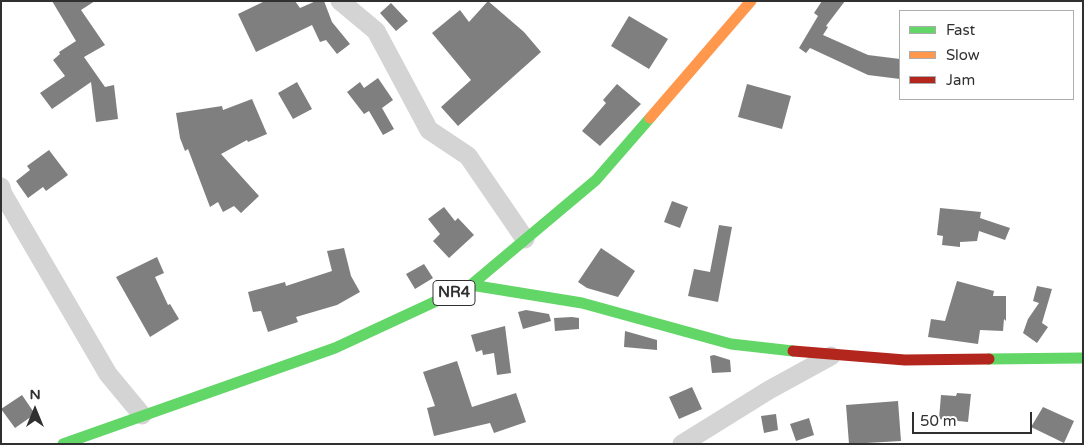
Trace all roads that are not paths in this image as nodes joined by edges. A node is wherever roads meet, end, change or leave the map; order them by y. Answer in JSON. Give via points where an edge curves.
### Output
{"nodes":[{"id":1,"x":340,"y":1,"type":"edge"},
{"id":2,"x":743,"y":4,"type":"edge"},
{"id":3,"x":1,"y":187,"type":"edge"},
{"id":4,"x":525,"y":239,"type":"junction"},
{"id":5,"x":471,"y":285,"type":"junction"},
{"id":6,"x":831,"y":356,"type":"junction"},
{"id":7,"x":1083,"y":358,"type":"edge"},
{"id":8,"x":142,"y":415,"type":"junction"},
{"id":9,"x":63,"y":444,"type":"edge"},
{"id":10,"x":682,"y":444,"type":"edge"}],
"edges":[{"from":1,"to":4,"type":"street","via":[[376,31],[430,130],[468,156]]},
{"from":2,"to":4,"type":"main road","number":"NR4","via":[[596,180]]},
{"from":3,"to":8,"type":"street","via":[[108,374]]},
{"from":4,"to":5,"type":"main road","number":"NR4"},
{"from":5,"to":6,"type":"main road","via":[[582,303],[730,344]]},
{"from":5,"to":8,"type":"main road","number":"NR4","via":[[335,348]]},
{"from":6,"to":7,"type":"main road","via":[[905,360]]},
{"from":6,"to":10,"type":"street"},
{"from":8,"to":9,"type":"main road","number":"NR4"}]}
